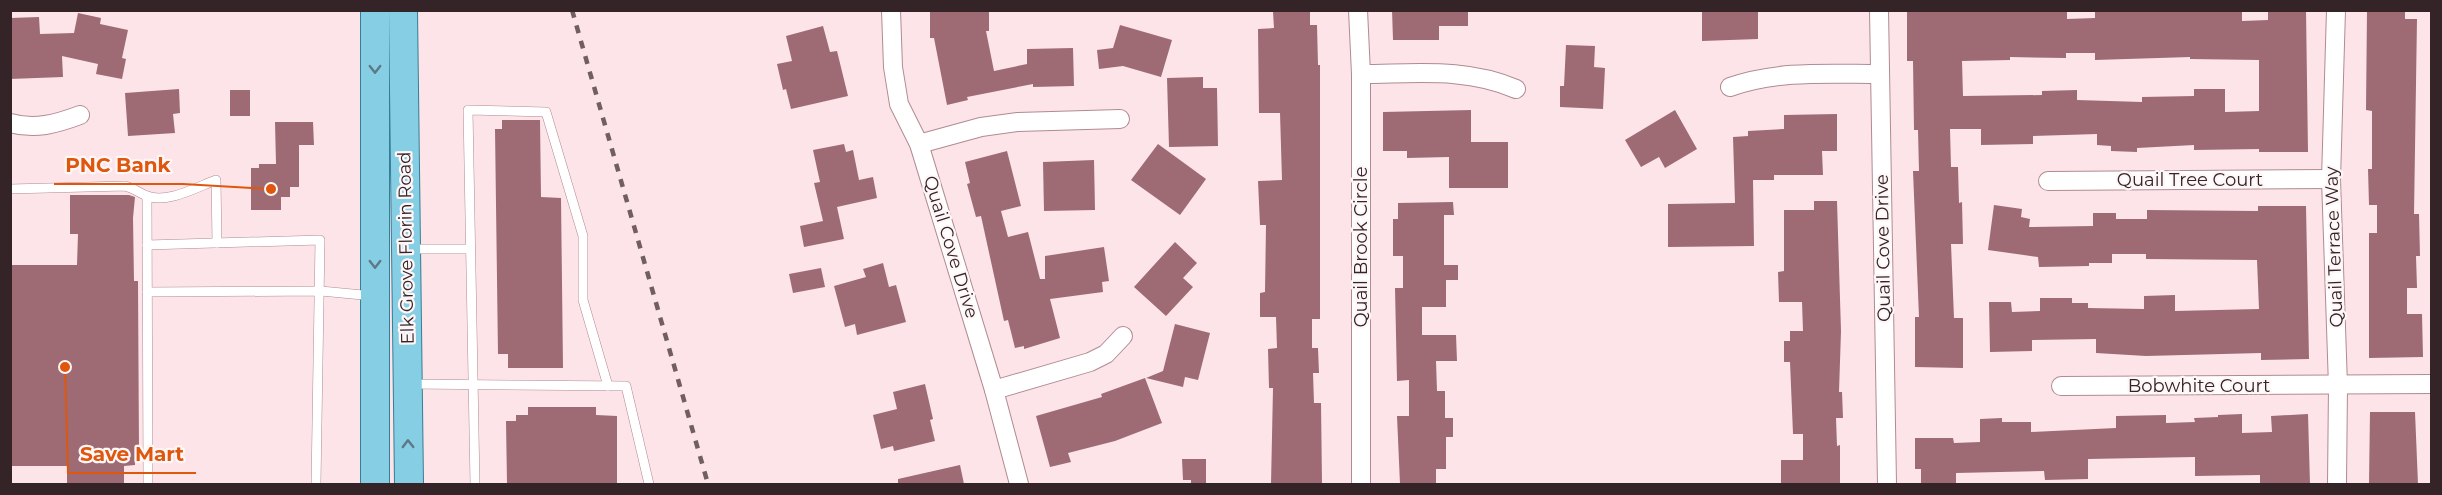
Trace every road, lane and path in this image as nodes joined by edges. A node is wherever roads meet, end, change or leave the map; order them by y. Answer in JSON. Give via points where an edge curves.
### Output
{"nodes":[{"id":1,"x":375,"y":10,"type":"edge"},
{"id":2,"x":403,"y":10,"type":"edge"},
{"id":3,"x":891,"y":10,"type":"edge"},
{"id":4,"x":1358,"y":10,"type":"edge"},
{"id":5,"x":1879,"y":10,"type":"edge"},
{"id":6,"x":2337,"y":10,"type":"edge"},
{"id":7,"x":1361,"y":74,"type":"junction"},
{"id":8,"x":1880,"y":74,"type":"junction"},
{"id":9,"x":1730,"y":87,"type":"dead end"},
{"id":10,"x":1516,"y":89,"type":"dead end"},
{"id":11,"x":80,"y":115,"type":"dead end"},
{"id":12,"x":1120,"y":119,"type":"dead end"},
{"id":13,"x":10,"y":123,"type":"edge"},
{"id":14,"x":375,"y":143,"type":"junction"},
{"id":15,"x":920,"y":144,"type":"junction"},
{"id":16,"x":2331,"y":179,"type":"junction"},
{"id":17,"x":2048,"y":181,"type":"dead end"},
{"id":18,"x":10,"y":189,"type":"edge"},
{"id":19,"x":147,"y":196,"type":"junction"},
{"id":20,"x":217,"y":243,"type":"junction"},
{"id":21,"x":147,"y":245,"type":"junction"},
{"id":22,"x":406,"y":249,"type":"junction"},
{"id":23,"x":470,"y":249,"type":"junction"},
{"id":24,"x":321,"y":291,"type":"junction"},
{"id":25,"x":147,"y":292,"type":"junction"},
{"id":26,"x":375,"y":296,"type":"junction"},
{"id":27,"x":1123,"y":336,"type":"dead end"},
{"id":28,"x":407,"y":356,"type":"junction"},
{"id":29,"x":407,"y":384,"type":"junction"},
{"id":30,"x":2432,"y":384,"type":"edge"},
{"id":31,"x":473,"y":385,"type":"junction"},
{"id":32,"x":608,"y":386,"type":"junction"},
{"id":33,"x":2061,"y":386,"type":"dead end"},
{"id":34,"x":2338,"y":386,"type":"junction"},
{"id":35,"x":994,"y":390,"type":"junction"},
{"id":36,"x":148,"y":484,"type":"edge"},
{"id":37,"x":316,"y":484,"type":"edge"},
{"id":38,"x":375,"y":484,"type":"edge"},
{"id":39,"x":409,"y":484,"type":"edge"},
{"id":40,"x":475,"y":484,"type":"edge"},
{"id":41,"x":649,"y":484,"type":"edge"},
{"id":42,"x":1018,"y":484,"type":"edge"},
{"id":43,"x":1361,"y":484,"type":"edge"},
{"id":44,"x":1887,"y":484,"type":"edge"},
{"id":45,"x":2337,"y":484,"type":"edge"}],
"edges":[{"from":1,"to":14,"type":"main road","name":"Elk Grove Florin Road","one_way":true},
{"from":2,"to":22,"type":"main road","name":"Elk Grove Florin Road"},
{"from":3,"to":15,"type":"street","name":"Quail Cove Drive","via":[[899,104]]},
{"from":4,"to":7,"type":"street","name":"Quail Brook Circle"},
{"from":5,"to":8,"type":"street","name":"Quail Cove Drive"},
{"from":6,"to":16,"type":"street","name":"Quail Terrace Way"},
{"from":7,"to":10,"type":"street","via":[[1468,74]]},
{"from":7,"to":43,"type":"street","name":"Quail Brook Circle"},
{"from":8,"to":9,"type":"street","via":[[1779,75]]},
{"from":8,"to":44,"type":"street","name":"Quail Cove Drive"},
{"from":11,"to":13,"type":"street","via":[[37,127]]},
{"from":12,"to":15,"type":"street","via":[[1018,122],[981,127]]},
{"from":14,"to":22,"type":"main road","via":[[391,191],[393,235]]},
{"from":14,"to":26,"type":"main road","name":"Elk Grove Florin Road","one_way":true},
{"from":15,"to":35,"type":"street","name":"Quail Cove Drive"},
{"from":16,"to":17,"type":"street","name":"Quail Tree Court"},
{"from":16,"to":34,"type":"street","name":"Quail Terrace Way"},
{"from":18,"to":19,"type":"lane","via":[[126,186]]},
{"from":19,"to":20,"type":"lane","via":[[163,199],[216,180]]},
{"from":19,"to":21,"type":"lane"},
{"from":20,"to":21,"type":"lane"},
{"from":20,"to":24,"type":"lane","via":[[320,240]]},
{"from":21,"to":25,"type":"lane"},
{"from":22,"to":23,"type":"lane"},
{"from":22,"to":28,"type":"main road","name":"Elk Grove Florin Road"},
{"from":23,"to":31,"type":"lane"},
{"from":23,"to":32,"type":"lane","via":[[468,110],[546,112],[583,236],[583,300]]},
{"from":24,"to":25,"type":"lane"},
{"from":24,"to":26,"type":"lane"},
{"from":24,"to":37,"type":"lane"},
{"from":25,"to":36,"type":"lane"},
{"from":26,"to":28,"type":"main road","via":[[387,300],[392,309],[392,333]]},
{"from":26,"to":38,"type":"main road","name":"Elk Grove Florin Road"},
{"from":27,"to":35,"type":"street","via":[[1106,354],[1090,362]]},
{"from":28,"to":29,"type":"main road","name":"Elk Grove Florin Road"},
{"from":29,"to":31,"type":"lane"},
{"from":39,"to":29,"type":"main road","name":"Elk Grove Florin Road","one_way":true},
{"from":30,"to":34,"type":"street","name":"Bobwhite Court"},
{"from":31,"to":32,"type":"lane"},
{"from":31,"to":40,"type":"lane"},
{"from":32,"to":41,"type":"lane","via":[[626,386]]},
{"from":33,"to":34,"type":"street","name":"Bobwhite Court"},
{"from":34,"to":45,"type":"street","name":"Quail Terrace Way"},
{"from":35,"to":42,"type":"street","name":"Quail Cove Drive"}]}
